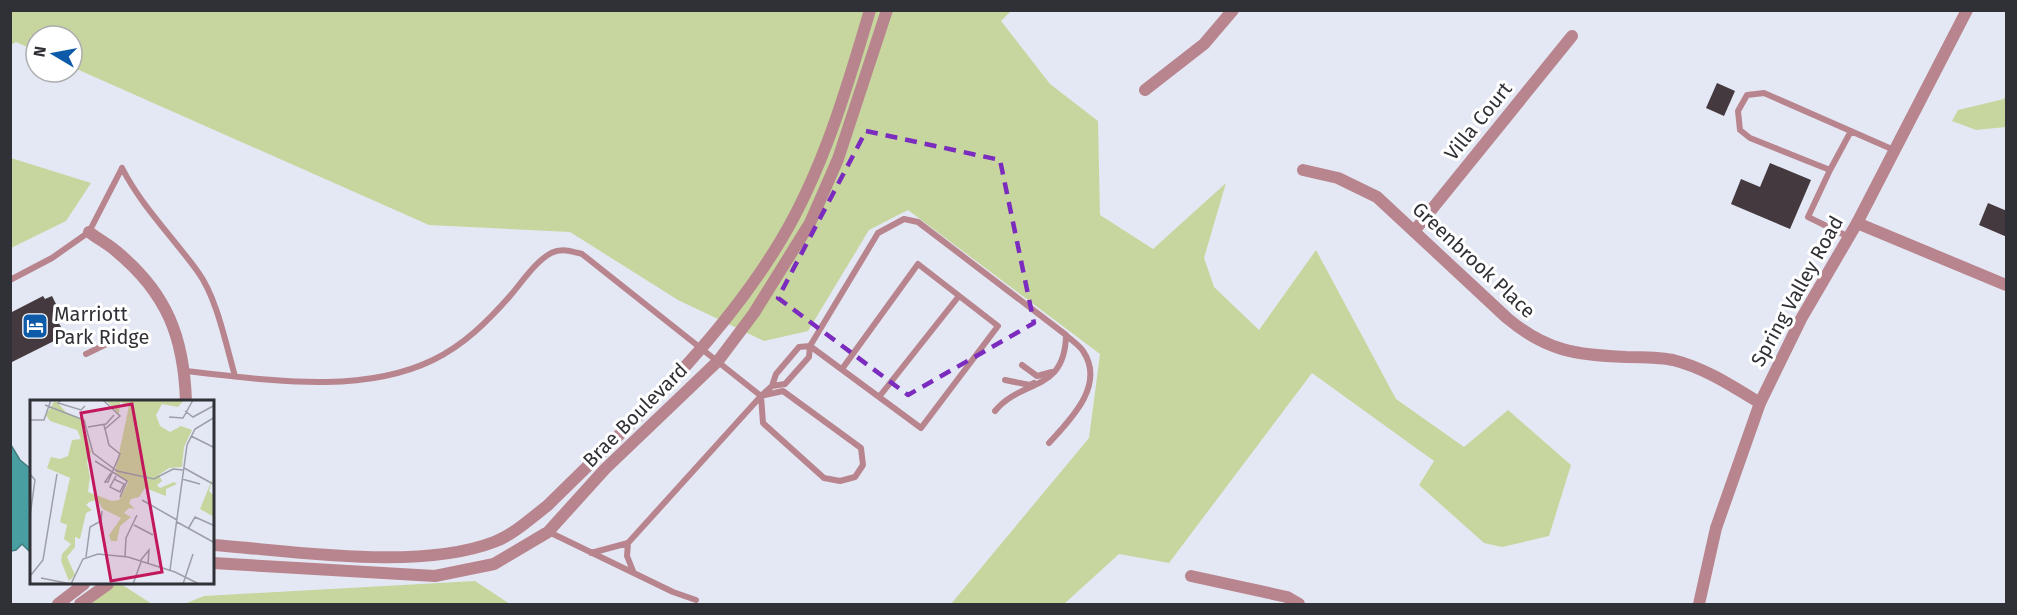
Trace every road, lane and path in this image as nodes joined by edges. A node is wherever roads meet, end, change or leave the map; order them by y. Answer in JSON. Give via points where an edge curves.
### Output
{"nodes":[{"id":1,"x":870,"y":10,"type":"edge"},
{"id":2,"x":887,"y":10,"type":"edge"},
{"id":3,"x":1233,"y":10,"type":"edge"},
{"id":4,"x":1966,"y":10,"type":"edge"},
{"id":5,"x":1572,"y":36,"type":"dead end"},
{"id":6,"x":1145,"y":90,"type":"dead end"},
{"id":7,"x":1851,"y":131,"type":"junction"},
{"id":8,"x":1894,"y":150,"type":"junction"},
{"id":9,"x":1303,"y":170,"type":"dead end"},
{"id":10,"x":1830,"y":170,"type":"junction"},
{"id":11,"x":1857,"y":223,"type":"junction"},
{"id":12,"x":1415,"y":230,"type":"junction"},
{"id":13,"x":89,"y":232,"type":"junction"},
{"id":14,"x":1849,"y":237,"type":"junction"},
{"id":15,"x":10,"y":280,"type":"edge"},
{"id":16,"x":2007,"y":285,"type":"edge"},
{"id":17,"x":959,"y":296,"type":"junction"},
{"id":18,"x":1066,"y":335,"type":"junction"},
{"id":19,"x":123,"y":336,"type":"dead end"},
{"id":20,"x":810,"y":346,"type":"junction"},
{"id":21,"x":702,"y":350,"type":"junction"},
{"id":22,"x":86,"y":354,"type":"dead end"},
{"id":23,"x":717,"y":361,"type":"junction"},
{"id":24,"x":1022,"y":365,"type":"dead end"},
{"id":25,"x":842,"y":369,"type":"junction"},
{"id":26,"x":185,"y":371,"type":"junction"},
{"id":27,"x":1056,"y":371,"type":"junction"},
{"id":28,"x":235,"y":376,"type":"junction"},
{"id":29,"x":1005,"y":380,"type":"dead end"},
{"id":30,"x":772,"y":386,"type":"junction"},
{"id":31,"x":761,"y":396,"type":"junction"},
{"id":32,"x":879,"y":397,"type":"junction"},
{"id":33,"x":186,"y":400,"type":"edge"},
{"id":34,"x":1760,"y":403,"type":"junction"},
{"id":35,"x":995,"y":411,"type":"dead end"},
{"id":36,"x":1049,"y":443,"type":"dead end"},
{"id":37,"x":548,"y":531,"type":"junction"},
{"id":38,"x":628,"y":543,"type":"junction"},
{"id":39,"x":214,"y":545,"type":"edge"},
{"id":40,"x":591,"y":553,"type":"junction"},
{"id":41,"x":214,"y":563,"type":"edge"},
{"id":42,"x":633,"y":571,"type":"junction"},
{"id":43,"x":1191,"y":576,"type":"dead end"},
{"id":44,"x":83,"y":585,"type":"edge"},
{"id":45,"x":107,"y":585,"type":"edge"},
{"id":46,"x":696,"y":600,"type":"dead end"},
{"id":47,"x":58,"y":604,"type":"edge"},
{"id":48,"x":80,"y":604,"type":"edge"},
{"id":49,"x":1299,"y":604,"type":"edge"},
{"id":50,"x":1700,"y":604,"type":"edge"}],
"edges":[{"from":1,"to":21,"type":"street","name":"Brae Boulevard","via":[[830,134],[807,190],[781,240]]},
{"from":2,"to":23,"type":"street","name":"Brae Boulevard","via":[[853,118],[810,223],[754,313]]},
{"from":3,"to":6,"type":"street","via":[[1204,44]]},
{"from":4,"to":8,"type":"street","name":"Spring Valley Road"},
{"from":5,"to":12,"type":"street","name":"Villa Court"},
{"from":7,"to":8,"type":"lane"},
{"from":7,"to":10,"type":"lane"},
{"from":7,"to":10,"type":"lane","via":[[1764,93],[1748,95],[1738,111],[1740,130],[1750,138]]},
{"from":8,"to":11,"type":"street","name":"Spring Valley Road"},
{"from":9,"to":12,"type":"street","name":"Greenbrook Place","via":[[1358,185]]},
{"from":10,"to":14,"type":"lane","via":[[1808,217]]},
{"from":11,"to":14,"type":"street","name":"Spring Valley Road"},
{"from":11,"to":16,"type":"street"},
{"from":12,"to":34,"type":"street","name":"Greenbrook Place","via":[[1507,318],[1548,346],[1591,356],[1670,359],[1715,376]]},
{"from":13,"to":15,"type":"lane","via":[[52,258]]},
{"from":13,"to":26,"type":"street","via":[[116,250],[163,303],[174,324]]},
{"from":13,"to":28,"type":"lane","via":[[122,168],[133,190],[199,274],[215,310]]},
{"from":14,"to":34,"type":"street","name":"Spring Valley Road","via":[[1801,319]]},
{"from":17,"to":25,"type":"lane","via":[[918,264]]},
{"from":17,"to":32,"type":"lane"},
{"from":17,"to":32,"type":"lane","via":[[998,326],[921,428]]},
{"from":18,"to":20,"type":"lane","via":[[918,222],[904,219],[878,233]]},
{"from":18,"to":27,"type":"lane","via":[[1066,351]]},
{"from":18,"to":36,"type":"lane","via":[[1084,352],[1089,370],[1087,396]]},
{"from":19,"to":22,"type":"lane"},
{"from":20,"to":25,"type":"lane"},
{"from":20,"to":30,"type":"lane","via":[[799,347],[776,374]]},
{"from":20,"to":30,"type":"lane","via":[[809,357],[785,384]]},
{"from":21,"to":23,"type":"lane"},
{"from":21,"to":28,"type":"lane","via":[[582,254],[564,249],[550,254],[535,267],[478,331],[433,360],[382,376],[348,379]]},
{"from":21,"to":39,"type":"street","name":"Brae Boulevard","via":[[546,507],[495,542],[434,557]]},
{"from":23,"to":31,"type":"lane"},
{"from":23,"to":37,"type":"street","name":"Brae Boulevard","via":[[605,469]]},
{"from":24,"to":27,"type":"lane","via":[[1037,376]]},
{"from":25,"to":32,"type":"lane"},
{"from":26,"to":28,"type":"lane"},
{"from":26,"to":33,"type":"street"},
{"from":27,"to":29,"type":"lane","via":[[1030,386]]},
{"from":27,"to":35,"type":"lane","via":[[1029,390],[1002,402]]},
{"from":30,"to":31,"type":"lane"},
{"from":31,"to":31,"type":"lane","via":[[763,423],[824,478],[840,481],[855,477],[863,465],[861,448],[783,391]]},
{"from":31,"to":38,"type":"lane"},
{"from":34,"to":50,"type":"street","name":"Spring Valley Road","via":[[1716,528]]},
{"from":37,"to":40,"type":"lane"},
{"from":37,"to":41,"type":"street","name":"Brae Boulevard","via":[[494,564],[435,576]]},
{"from":38,"to":40,"type":"lane"},
{"from":38,"to":42,"type":"lane","via":[[627,556]]},
{"from":40,"to":42,"type":"lane"},
{"from":42,"to":46,"type":"lane"},
{"from":43,"to":49,"type":"street","via":[[1287,597]]},
{"from":44,"to":47,"type":"street"},
{"from":45,"to":48,"type":"street"}]}
